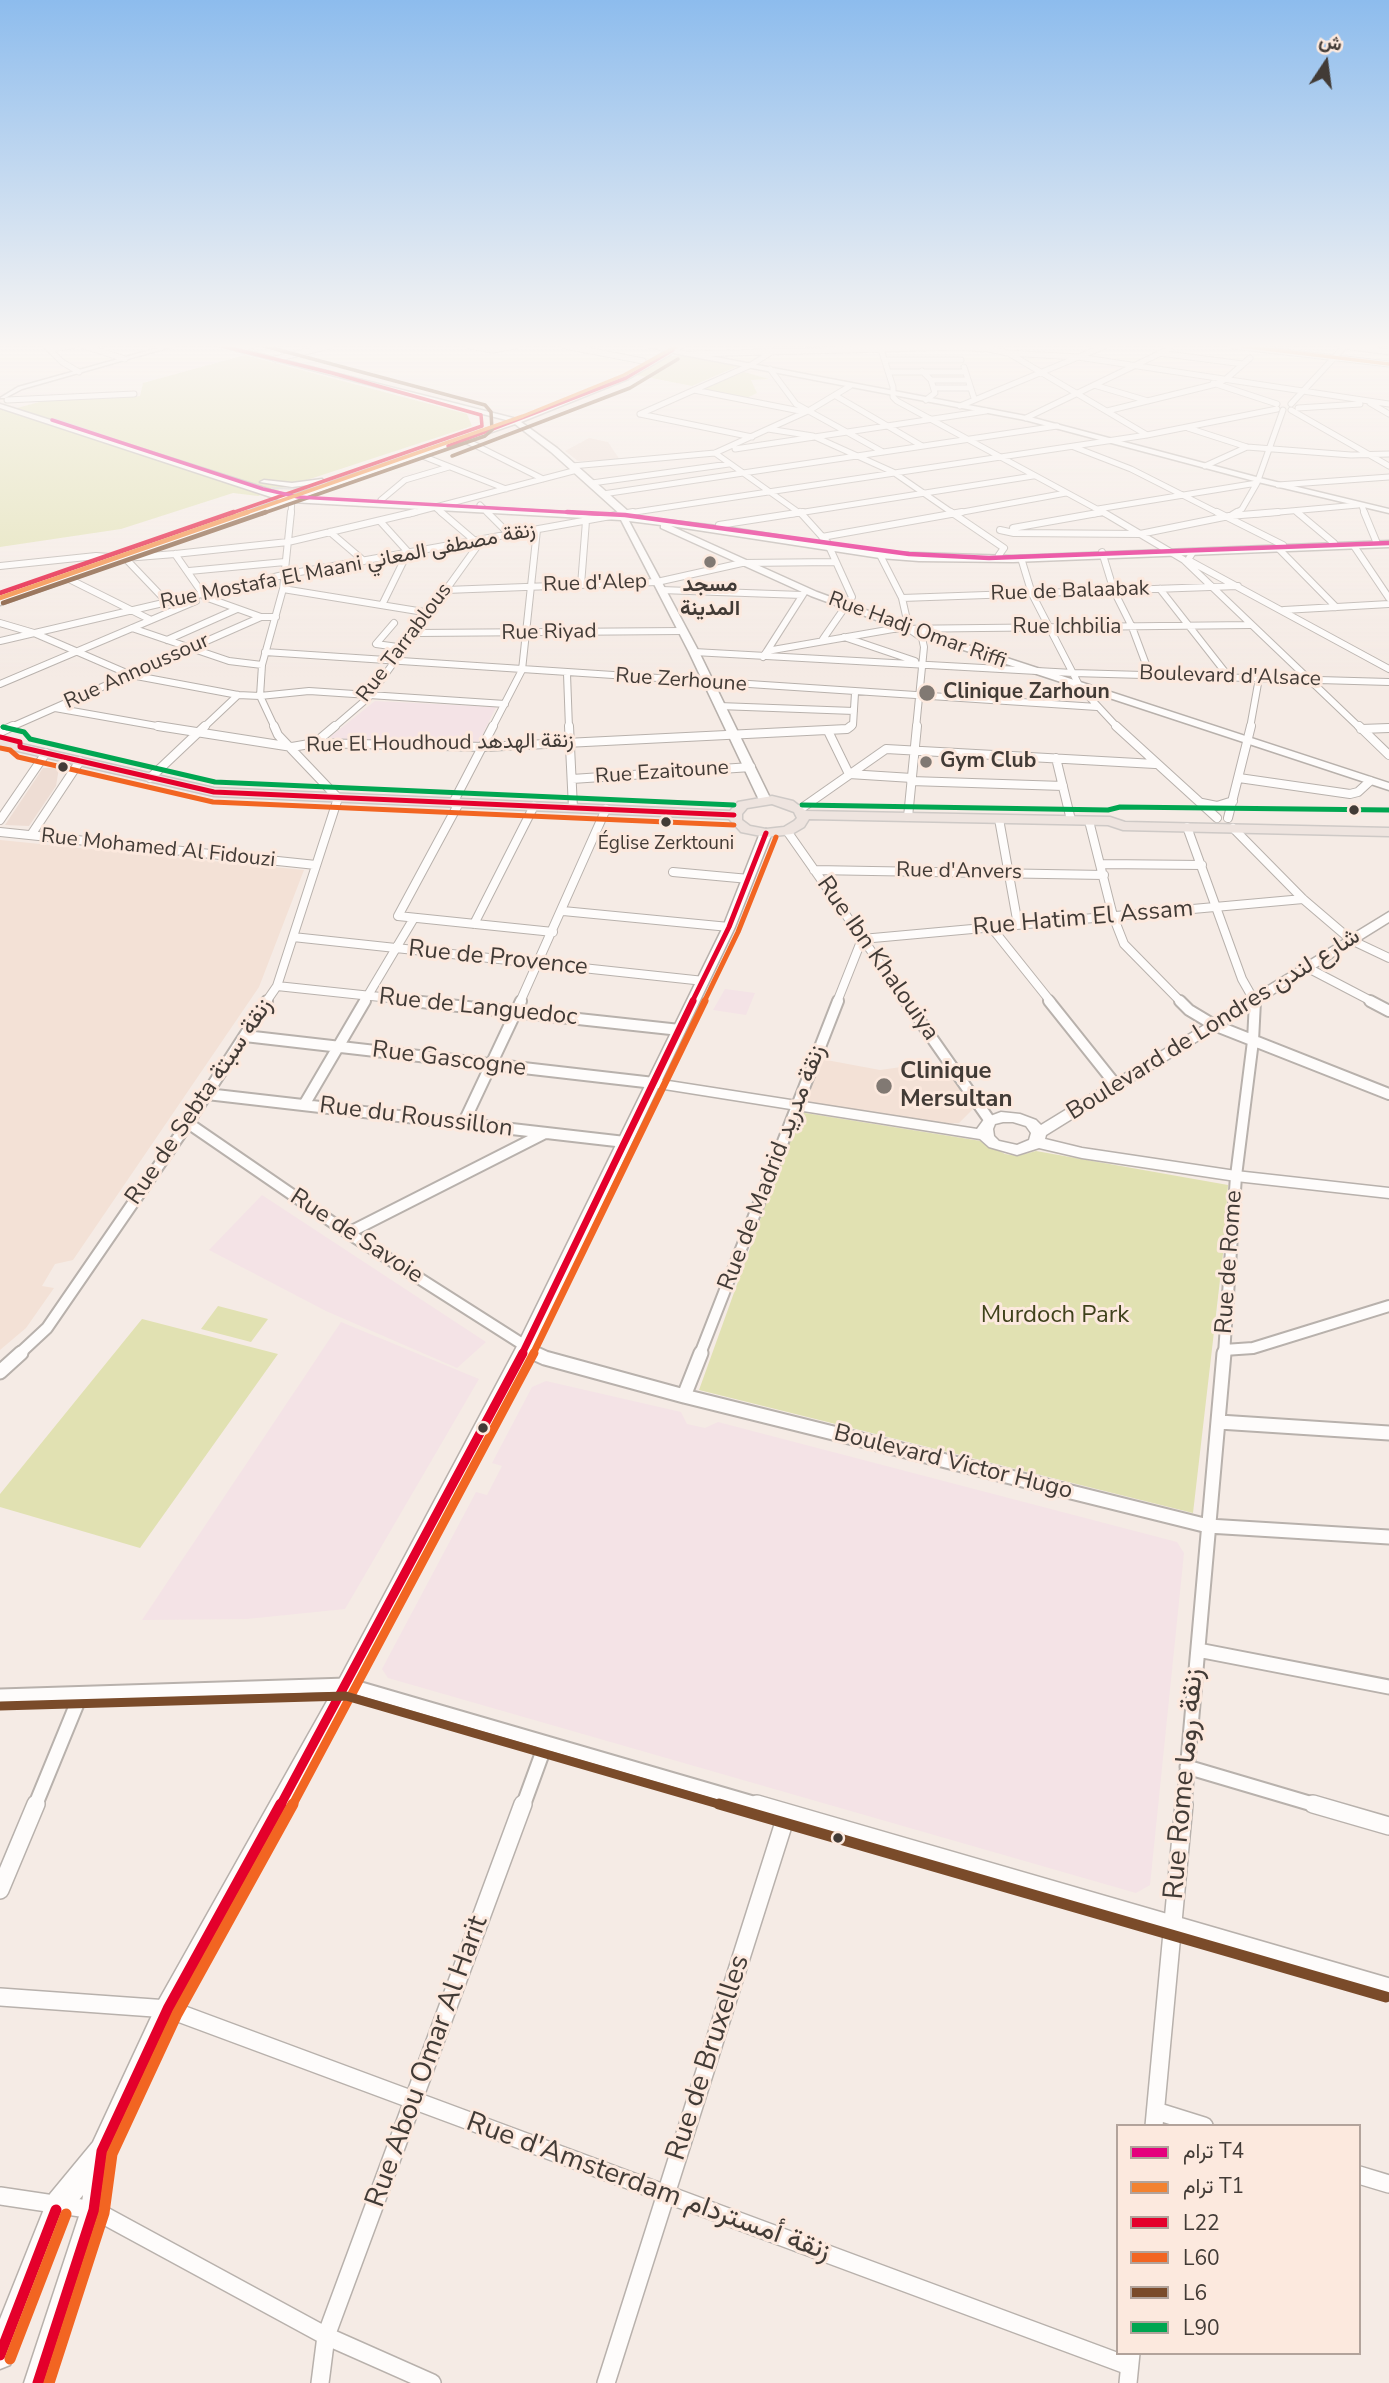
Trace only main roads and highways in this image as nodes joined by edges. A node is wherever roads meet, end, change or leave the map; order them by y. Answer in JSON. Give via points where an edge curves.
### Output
{"nodes":[{"id":1,"x":164,"y":457,"type":"edge"},
{"id":2,"x":184,"y":457,"type":"edge"},
{"id":3,"x":393,"y":457,"type":"edge"},
{"id":4,"x":414,"y":457,"type":"edge"},
{"id":5,"x":559,"y":457,"type":"edge"},
{"id":6,"x":1174,"y":457,"type":"edge"},
{"id":7,"x":331,"y":479,"type":"junction"},
{"id":8,"x":264,"y":482,"type":"junction"},
{"id":9,"x":306,"y":494,"type":"junction"},
{"id":10,"x":294,"y":495,"type":"junction"},
{"id":11,"x":279,"y":497,"type":"junction"},
{"id":12,"x":272,"y":506,"type":"junction"},
{"id":13,"x":481,"y":507,"type":"junction"},
{"id":14,"x":290,"y":511,"type":"road end"},
{"id":15,"x":1389,"y":511,"type":"edge"},
{"id":16,"x":625,"y":515,"type":"junction"},
{"id":17,"x":652,"y":520,"type":"junction"},
{"id":18,"x":825,"y":542,"type":"junction"},
{"id":19,"x":1389,"y":542,"type":"edge"},
{"id":20,"x":1281,"y":547,"type":"junction"},
{"id":21,"x":144,"y":549,"type":"junction"},
{"id":22,"x":1167,"y":551,"type":"junction"},
{"id":23,"x":1101,"y":553,"type":"junction"},
{"id":24,"x":153,"y":556,"type":"road end"},
{"id":25,"x":107,"y":558,"type":"junction"},
{"id":26,"x":0,"y":593,"type":"edge"},
{"id":27,"x":0,"y":601,"type":"edge"},
{"id":28,"x":0,"y":735,"type":"edge"},
{"id":29,"x":0,"y":743,"type":"edge"},
{"id":30,"x":20,"y":747,"type":"junction"},
{"id":31,"x":0,"y":748,"type":"edge"},
{"id":32,"x":1389,"y":787,"type":"edge"},
{"id":33,"x":765,"y":800,"type":"junction"},
{"id":34,"x":800,"y":813,"type":"junction"},
{"id":35,"x":734,"y":814,"type":"junction"},
{"id":36,"x":1110,"y":821,"type":"junction"},
{"id":37,"x":1389,"y":821,"type":"edge"},
{"id":38,"x":1226,"y":822,"type":"junction"},
{"id":39,"x":1389,"y":826,"type":"edge"},
{"id":40,"x":1389,"y":832,"type":"edge"},
{"id":41,"x":766,"y":833,"type":"junction"},
{"id":42,"x":1389,"y":916,"type":"edge"},
{"id":43,"x":654,"y":1083,"type":"junction"},
{"id":44,"x":1063,"y":1120,"type":"junction"},
{"id":45,"x":988,"y":1128,"type":"junction"},
{"id":46,"x":1038,"y":1138,"type":"junction"},
{"id":47,"x":1082,"y":1153,"type":"junction"},
{"id":48,"x":1389,"y":1193,"type":"edge"},
{"id":49,"x":102,"y":2151,"type":"junction"},
{"id":50,"x":0,"y":2354,"type":"edge"},
{"id":51,"x":38,"y":2383,"type":"edge"}],
"edges":[{"from":1,"to":11,"type":"main road"},
{"from":2,"to":8,"type":"main road"},
{"from":3,"to":7,"type":"main road"},
{"from":4,"to":9,"type":"main road"},
{"from":5,"to":16,"type":"main road"},
{"from":6,"to":15,"type":"main road"},
{"from":7,"to":8,"type":"main road","via":[[299,484]]},
{"from":7,"to":10,"type":"main road"},
{"from":8,"to":10,"type":"main road"},
{"from":9,"to":10,"type":"main road"},
{"from":9,"to":13,"type":"main road"},
{"from":10,"to":11,"type":"main road"},
{"from":10,"to":12,"type":"main road"},
{"from":10,"to":13,"type":"main road"},
{"from":11,"to":25,"type":"main road"},
{"from":12,"to":14,"type":"main road"},
{"from":12,"to":21,"type":"main road"},
{"from":13,"to":16,"type":"main road"},
{"from":13,"to":16,"type":"main road"},
{"from":16,"to":17,"type":"main road"},
{"from":16,"to":18,"type":"main road"},
{"from":16,"to":33,"type":"main road"},
{"from":17,"to":18,"type":"main road"},
{"from":17,"to":32,"type":"main road","name":"Rue Hadj Omar Riffi","via":[[804,593]]},
{"from":18,"to":23,"type":"main road","via":[[908,553]]},
{"from":18,"to":23,"type":"main road","via":[[880,555],[951,559]]},
{"from":19,"to":20,"type":"main road"},
{"from":19,"to":20,"type":"main road"},
{"from":20,"to":22,"type":"main road"},
{"from":20,"to":22,"type":"main road"},
{"from":21,"to":24,"type":"main road"},
{"from":21,"to":25,"type":"main road","via":[[124,559]]},
{"from":22,"to":23,"type":"main road"},
{"from":25,"to":26,"type":"main road"},
{"from":25,"to":27,"type":"main road","via":[[67,578]]},
{"from":28,"to":30,"type":"main road","via":[[20,742]]},
{"from":29,"to":30,"type":"main road"},
{"from":30,"to":31,"type":"main road"},
{"from":30,"to":35,"type":"main road","via":[[215,792]]},
{"from":33,"to":34,"type":"main road","via":[[782,802]]},
{"from":33,"to":35,"type":"main road","via":[[743,805]]},
{"from":34,"to":36,"type":"main road"},
{"from":34,"to":41,"type":"main road","via":[[799,824],[787,831]]},
{"from":35,"to":41,"type":"main road","via":[[744,828]]},
{"from":36,"to":38,"type":"main road","via":[[1120,817]]},
{"from":36,"to":38,"type":"main road","via":[[1124,826],[1187,827]]},
{"from":36,"to":39,"type":"main road"},
{"from":37,"to":38,"type":"main road"},
{"from":38,"to":40,"type":"main road"},
{"from":41,"to":43,"type":"main road","via":[[729,927]]},
{"from":42,"to":44,"type":"main road","name":"Boulevard de Londres شارع لندن"},
{"from":43,"to":45,"type":"main road","via":[[796,1106]]},
{"from":43,"to":49,"type":"main road","via":[[525,1348],[347,1685],[168,2009]]},
{"from":44,"to":46,"type":"main road","name":"Boulevard de Londres شارع لندن"},
{"from":44,"to":47,"type":"main road","via":[[1065,1139]]},
{"from":45,"to":46,"type":"main road","via":[[1002,1117],[1019,1118],[1031,1123]]},
{"from":45,"to":46,"type":"main road","via":[[993,1144],[1010,1150],[1024,1149]]},
{"from":46,"to":47,"type":"main road"},
{"from":47,"to":48,"type":"main road"},
{"from":49,"to":50,"type":"main road","via":[[60,2203]]},
{"from":49,"to":51,"type":"main road","via":[[94,2210]]}]}
